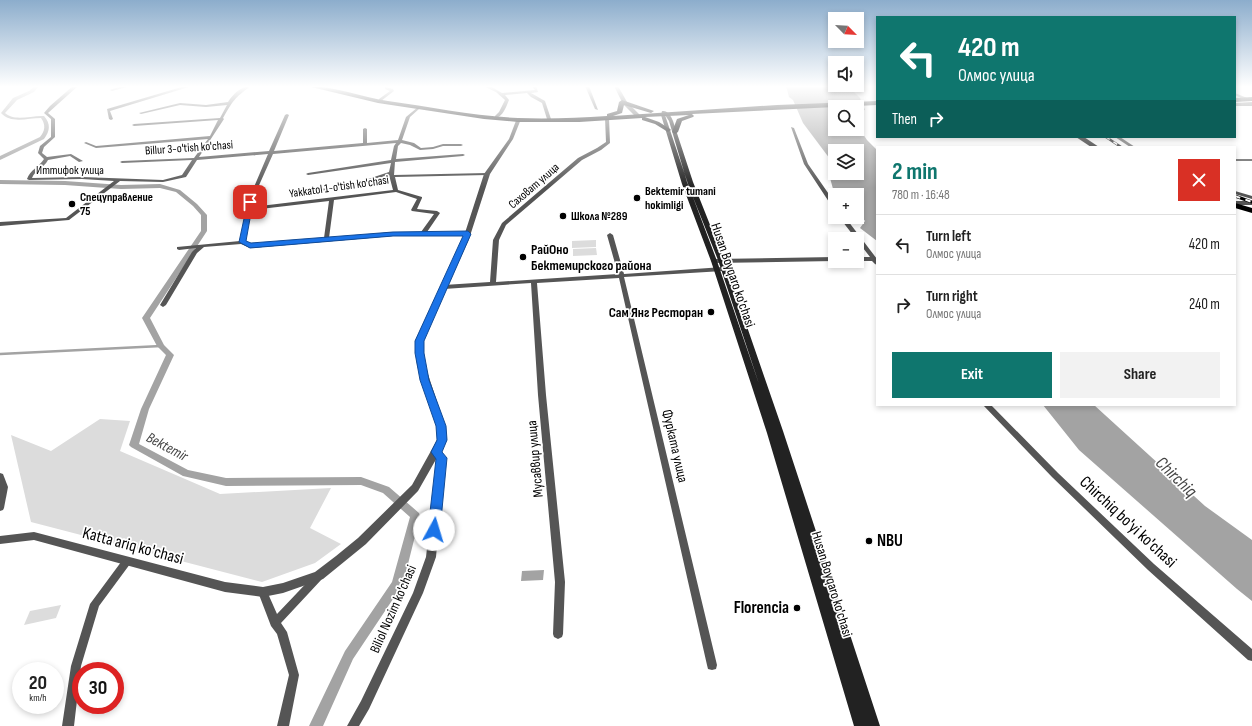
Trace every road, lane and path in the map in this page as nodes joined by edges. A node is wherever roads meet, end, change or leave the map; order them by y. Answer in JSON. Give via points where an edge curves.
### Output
{"nodes":[{"id":1,"x":53,"y":120,"type":"edge"},
{"id":2,"x":209,"y":120,"type":"edge"},
{"id":3,"x":221,"y":120,"type":"edge"},
{"id":4,"x":286,"y":120,"type":"edge"},
{"id":5,"x":407,"y":120,"type":"edge"},
{"id":6,"x":519,"y":120,"type":"junction"},
{"id":7,"x":522,"y":120,"type":"edge"},
{"id":8,"x":523,"y":120,"type":"edge"},
{"id":9,"x":606,"y":120,"type":"edge"},
{"id":10,"x":649,"y":120,"type":"edge"},
{"id":11,"x":667,"y":120,"type":"edge"},
{"id":12,"x":680,"y":120,"type":"edge"},
{"id":13,"x":134,"y":125,"type":"dead end"},
{"id":14,"x":792,"y":128,"type":"dead end"},
{"id":15,"x":365,"y":129,"type":"dead end"},
{"id":16,"x":671,"y":131,"type":"junction"},
{"id":17,"x":211,"y":137,"type":"junction"},
{"id":18,"x":1072,"y":138,"type":"edge"},
{"id":19,"x":1081,"y":138,"type":"edge"},
{"id":20,"x":1090,"y":138,"type":"edge"},
{"id":21,"x":1119,"y":138,"type":"edge"},
{"id":22,"x":400,"y":141,"type":"junction"},
{"id":23,"x":86,"y":143,"type":"dead end"},
{"id":24,"x":365,"y":144,"type":"junction"},
{"id":25,"x":462,"y":145,"type":"dead end"},
{"id":26,"x":1085,"y":146,"type":"edge"},
{"id":27,"x":1099,"y":146,"type":"edge"},
{"id":28,"x":1131,"y":146,"type":"edge"},
{"id":29,"x":272,"y":152,"type":"junction"},
{"id":30,"x":463,"y":155,"type":"dead end"},
{"id":31,"x":46,"y":159,"type":"junction"},
{"id":32,"x":196,"y":159,"type":"junction"},
{"id":33,"x":81,"y":160,"type":"dead end"},
{"id":34,"x":1236,"y":160,"type":"edge"},
{"id":35,"x":1252,"y":160,"type":"edge"},
{"id":36,"x":393,"y":161,"type":"junction"},
{"id":37,"x":122,"y":162,"type":"dead end"},
{"id":38,"x":308,"y":174,"type":"dead end"},
{"id":39,"x":487,"y":174,"type":"junction"},
{"id":40,"x":391,"y":175,"type":"junction"},
{"id":41,"x":119,"y":180,"type":"junction"},
{"id":42,"x":321,"y":190,"type":"dead end"},
{"id":43,"x":396,"y":191,"type":"junction"},
{"id":44,"x":1236,"y":192,"type":"edge"},
{"id":45,"x":828,"y":197,"type":"edge"},
{"id":46,"x":1252,"y":198,"type":"edge"},
{"id":47,"x":332,"y":199,"type":"junction"},
{"id":48,"x":1252,"y":203,"type":"edge"},
{"id":49,"x":1236,"y":204,"type":"edge"},
{"id":50,"x":1236,"y":204,"type":"edge"},
{"id":51,"x":249,"y":209,"type":"junction"},
{"id":52,"x":1236,"y":210,"type":"edge"},
{"id":53,"x":1252,"y":211,"type":"edge"},
{"id":54,"x":1252,"y":216,"type":"edge"},
{"id":55,"x":0,"y":224,"type":"edge"},
{"id":56,"x":847,"y":224,"type":"edge"},
{"id":57,"x":423,"y":234,"type":"junction"},
{"id":58,"x":468,"y":234,"type":"junction"},
{"id":59,"x":610,"y":235,"type":"dead end"},
{"id":60,"x":326,"y":240,"type":"junction"},
{"id":61,"x":242,"y":242,"type":"junction"},
{"id":62,"x":198,"y":247,"type":"junction"},
{"id":63,"x":179,"y":248,"type":"dead end"},
{"id":64,"x":828,"y":259,"type":"edge"},
{"id":65,"x":864,"y":260,"type":"edge"},
{"id":66,"x":875,"y":261,"type":"edge"},
{"id":67,"x":719,"y":265,"type":"junction"},
{"id":68,"x":621,"y":274,"type":"junction"},
{"id":69,"x":534,"y":281,"type":"junction"},
{"id":70,"x":493,"y":284,"type":"junction"},
{"id":71,"x":444,"y":287,"type":"junction"},
{"id":72,"x":163,"y":305,"type":"dead end"},
{"id":73,"x":988,"y":406,"type":"edge"},
{"id":74,"x":436,"y":452,"type":"junction"},
{"id":75,"x":0,"y":476,"type":"edge"},
{"id":76,"x":0,"y":508,"type":"edge"},
{"id":77,"x":0,"y":538,"type":"edge"},
{"id":78,"x":127,"y":562,"type":"junction"},
{"id":79,"x":319,"y":576,"type":"junction"},
{"id":80,"x":263,"y":592,"type":"junction"},
{"id":81,"x":276,"y":623,"type":"junction"},
{"id":82,"x":558,"y":634,"type":"dead end"},
{"id":83,"x":1252,"y":656,"type":"edge"},
{"id":84,"x":712,"y":665,"type":"dead end"},
{"id":85,"x":68,"y":726,"type":"edge"},
{"id":86,"x":283,"y":726,"type":"edge"},
{"id":87,"x":353,"y":726,"type":"edge"},
{"id":88,"x":861,"y":726,"type":"edge"},
{"id":89,"x":873,"y":726,"type":"edge"}],
"edges":[{"from":1,"to":31,"type":"street","name":"Иттифок улица","via":[[53,137],[42,147],[40,153]]},
{"from":2,"to":13,"type":"street"},
{"from":3,"to":17,"type":"street","name":"Иттифок улица"},
{"from":4,"to":29,"type":"street"},
{"from":5,"to":22,"type":"street"},
{"from":6,"to":7,"type":"highway"},
{"from":6,"to":8,"type":"highway"},
{"from":6,"to":39,"type":"street","name":"Biliol Nozim ko'chasi","via":[[511,139]]},
{"from":9,"to":70,"type":"street","name":"Саховат улица","via":[[608,142],[580,158],[504,224],[496,240]]},
{"from":10,"to":16,"type":"highway"},
{"from":11,"to":16,"type":"main road","name":"Husan Boyqaro ko'chasi"},
{"from":12,"to":16,"type":"highway"},
{"from":14,"to":45,"type":"street","via":[[806,164]]},
{"from":15,"to":24,"type":"street"},
{"from":16,"to":67,"type":"main road","name":"Husan Boyqaro ko'chasi"},
{"from":17,"to":23,"type":"street","via":[[96,147]]},
{"from":17,"to":32,"type":"street","name":"Иттифок улица"},
{"from":18,"to":26,"type":"highway"},
{"from":19,"to":27,"type":"highway"},
{"from":20,"to":27,"type":"highway"},
{"from":21,"to":28,"type":"street"},
{"from":22,"to":24,"type":"street","name":"Billur 3-o'tish ko'chasi"},
{"from":22,"to":25,"type":"street","via":[[420,149]]},
{"from":22,"to":36,"type":"street","via":[[396,146]]},
{"from":24,"to":29,"type":"street","name":"Billur 3-o'tish ko'chasi"},
{"from":29,"to":32,"type":"street","name":"Billur 3-o'tish ko'chasi"},
{"from":29,"to":51,"type":"street"},
{"from":30,"to":36,"type":"street"},
{"from":31,"to":33,"type":"street","via":[[71,155]]},
{"from":31,"to":41,"type":"street","name":"Иттифок улица","via":[[29,179]]},
{"from":32,"to":37,"type":"street","name":"Billur 3-o'tish ko'chasi"},
{"from":32,"to":41,"type":"street","name":"Иттифок улица","via":[[184,176],[163,181]]},
{"from":34,"to":35,"type":"street"},
{"from":36,"to":38,"type":"street"},
{"from":36,"to":40,"type":"street"},
{"from":39,"to":40,"type":"street","name":"Yakkatol 1-o'tish ko'chasi"},
{"from":39,"to":58,"type":"street","name":"Biliol Nozim ko'chasi"},
{"from":40,"to":42,"type":"street","via":[[354,185]]},
{"from":40,"to":43,"type":"street","name":"Yakkatol 1-o'tish ko'chasi"},
{"from":41,"to":55,"type":"street","via":[[67,219]]},
{"from":43,"to":47,"type":"street","name":"Yakkatol 1-o'tish ko'chasi"},
{"from":43,"to":57,"type":"street","via":[[420,198],[414,210],[437,213]]},
{"from":44,"to":46,"type":"street"},
{"from":47,"to":51,"type":"street","name":"Yakkatol 1-o'tish ko'chasi"},
{"from":47,"to":60,"type":"street"},
{"from":48,"to":49,"type":"street"},
{"from":50,"to":53,"type":"highway"},
{"from":51,"to":61,"type":"street"},
{"from":52,"to":54,"type":"highway"},
{"from":56,"to":66,"type":"street"},
{"from":57,"to":58,"type":"street"},
{"from":57,"to":60,"type":"street","via":[[380,234]]},
{"from":58,"to":71,"type":"street","name":"Biliol Nozim ko'chasi"},
{"from":59,"to":68,"type":"street","name":"Фурката улица"},
{"from":60,"to":61,"type":"street","via":[[250,246]]},
{"from":61,"to":62,"type":"street"},
{"from":62,"to":63,"type":"street"},
{"from":62,"to":72,"type":"street"},
{"from":64,"to":67,"type":"street"},
{"from":65,"to":66,"type":"street"},
{"from":67,"to":68,"type":"street"},
{"from":67,"to":88,"type":"main road","name":"Husan Boyqaro ko'chasi"},
{"from":67,"to":89,"type":"main road","name":"Husan Boyqaro ko'chasi","via":[[779,431]]},
{"from":68,"to":69,"type":"street"},
{"from":68,"to":84,"type":"street","name":"Фурката улица"},
{"from":69,"to":70,"type":"street"},
{"from":69,"to":82,"type":"street","name":"Мусаввир улица","via":[[560,582]]},
{"from":70,"to":71,"type":"street"},
{"from":71,"to":74,"type":"street","name":"Biliol Nozim ko'chasi","via":[[419,341],[425,380],[441,426],[442,440]]},
{"from":73,"to":83,"type":"street","name":"Chirchiq bo'yi ko'chasi","via":[[1055,475],[1145,561]]},
{"from":74,"to":79,"type":"street","name":"Katta ariq ko'chasi","via":[[415,488],[362,541]]},
{"from":74,"to":87,"type":"street","name":"Biliol Nozim ko'chasi","via":[[441,458],[431,557],[418,593]]},
{"from":75,"to":76,"type":"street","via":[[4,487]]},
{"from":77,"to":78,"type":"street","name":"Katta ariq ko'chasi","via":[[34,536]]},
{"from":78,"to":80,"type":"street","name":"Katta ariq ko'chasi","via":[[225,587]]},
{"from":78,"to":85,"type":"street","via":[[95,604],[76,666]]},
{"from":79,"to":80,"type":"street","name":"Katta ariq ko'chasi"},
{"from":79,"to":81,"type":"street","name":"Katta ariq ko'chasi"},
{"from":80,"to":81,"type":"street"},
{"from":81,"to":86,"type":"street","via":[[282,632],[294,675]]}]}
